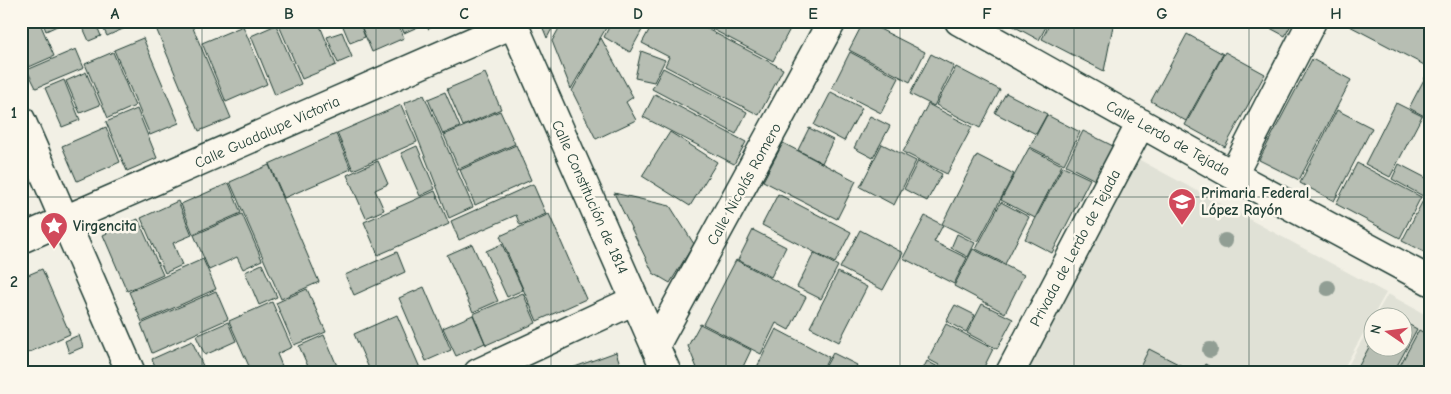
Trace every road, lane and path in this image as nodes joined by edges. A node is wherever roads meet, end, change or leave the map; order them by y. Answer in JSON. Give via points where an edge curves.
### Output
{"nodes":[{"id":1,"x":832,"y":21,"type":"edge"},
{"id":2,"x":959,"y":21,"type":"edge"},
{"id":3,"x":1312,"y":21,"type":"edge"},
{"id":4,"x":513,"y":22,"type":"edge"},
{"id":5,"x":21,"y":120,"type":"edge"},
{"id":6,"x":1141,"y":123,"type":"junction"},
{"id":7,"x":1233,"y":174,"type":"junction"},
{"id":8,"x":66,"y":220,"type":"junction"},
{"id":9,"x":21,"y":239,"type":"edge"},
{"id":10,"x":1430,"y":281,"type":"edge"},
{"id":11,"x":635,"y":300,"type":"junction"},
{"id":12,"x":656,"y":346,"type":"junction"},
{"id":13,"x":131,"y":373,"type":"edge"},
{"id":14,"x":478,"y":373,"type":"edge"},
{"id":15,"x":667,"y":373,"type":"edge"},
{"id":16,"x":1010,"y":373,"type":"edge"}],
"edges":[{"from":1,"to":12,"type":"street","name":"Calle Nicolás Romero"},
{"from":2,"to":6,"type":"street","name":"Calle Lerdo de Tejada"},
{"from":3,"to":7,"type":"street"},
{"from":4,"to":8,"type":"street","name":"Calle Guadalupe Victoria"},
{"from":4,"to":11,"type":"street","name":"Calle Constitución de 1814"},
{"from":5,"to":8,"type":"street"},
{"from":6,"to":7,"type":"street","name":"Calle Lerdo de Tejada"},
{"from":6,"to":16,"type":"street","name":"Privada de Lerdo de Tejada"},
{"from":7,"to":10,"type":"street","name":"Calle Lerdo de Tejada"},
{"from":8,"to":9,"type":"street","name":"Calle Guadalupe Victoria"},
{"from":8,"to":13,"type":"street"},
{"from":11,"to":12,"type":"street","name":"Calle Constitución de 1814"},
{"from":11,"to":14,"type":"street"},
{"from":12,"to":15,"type":"street","name":"Calle Constitución de 1814"}]}
